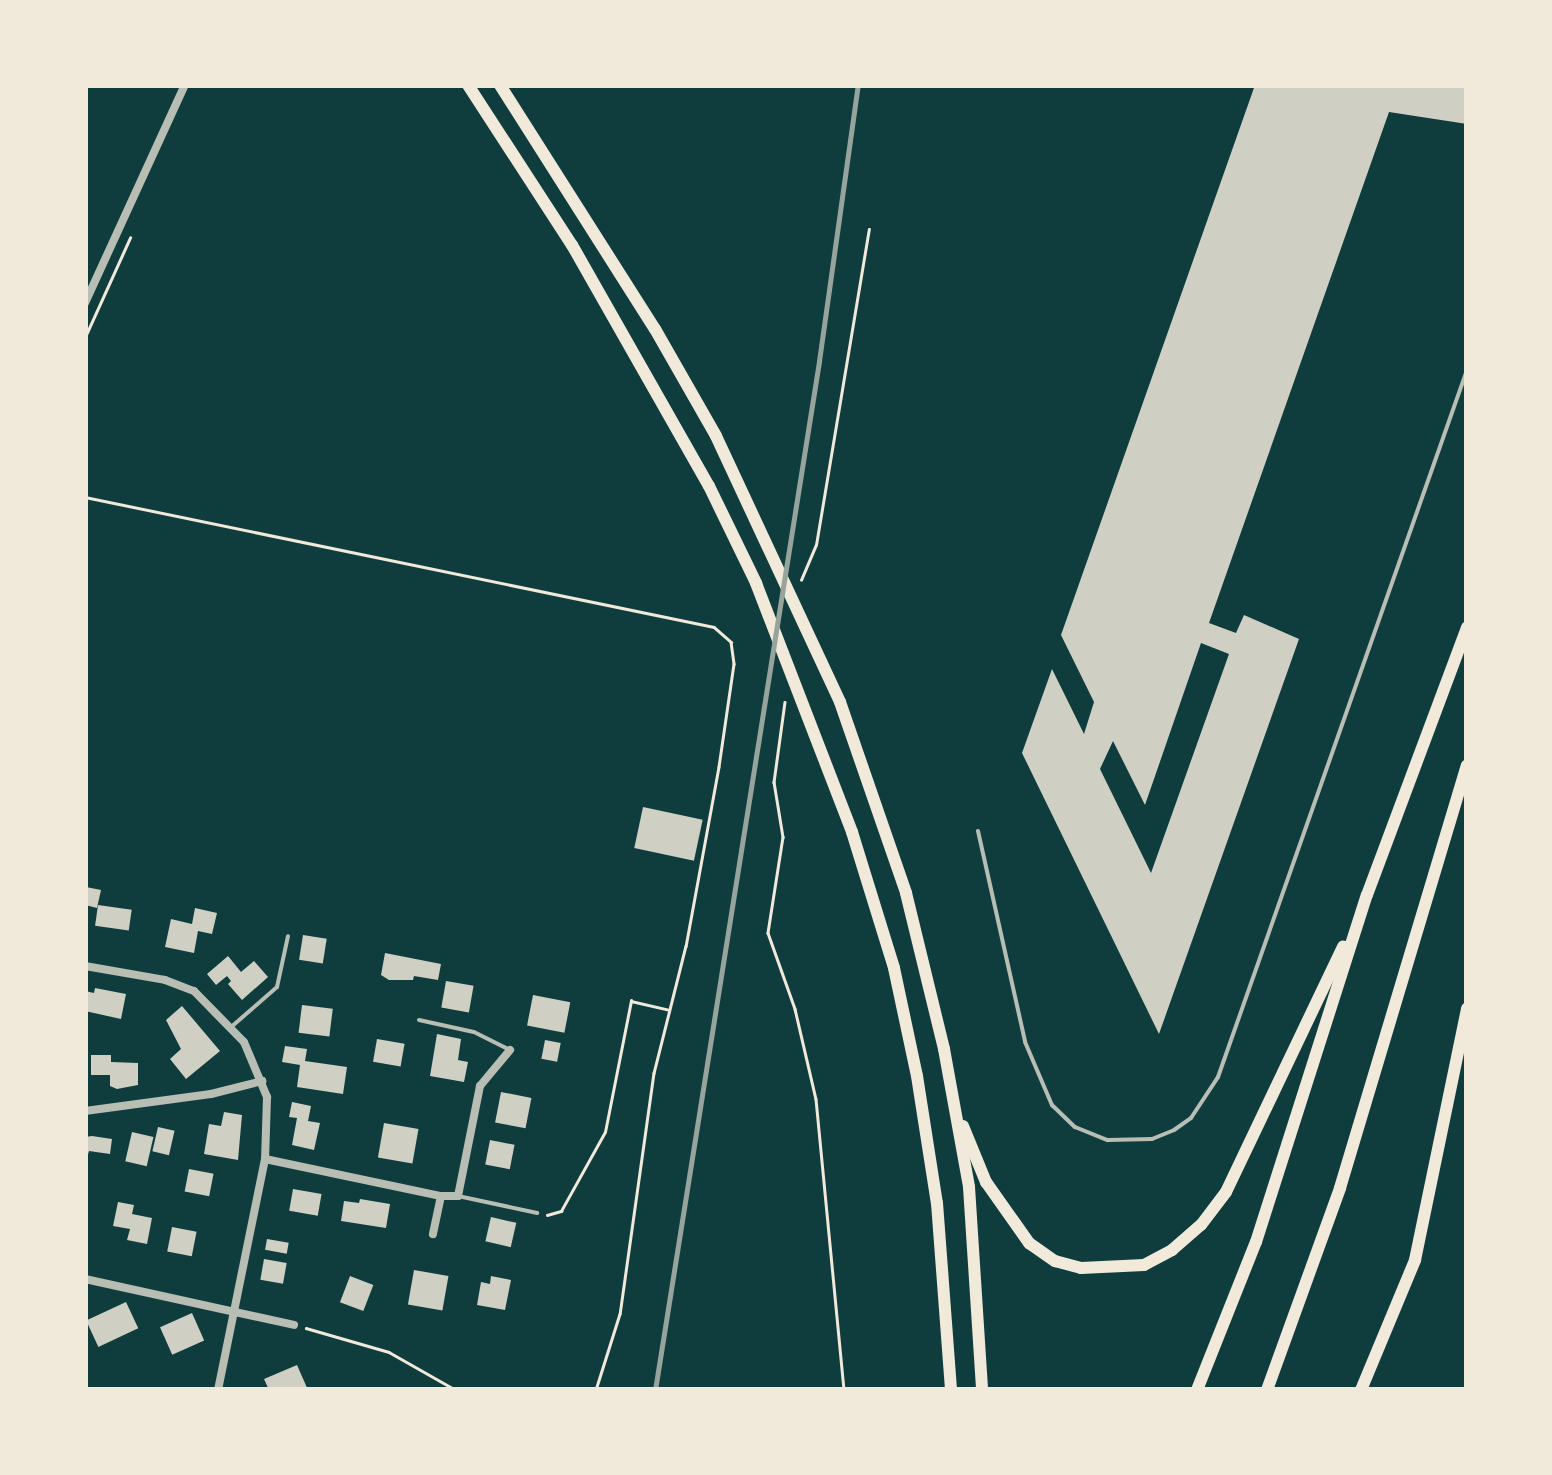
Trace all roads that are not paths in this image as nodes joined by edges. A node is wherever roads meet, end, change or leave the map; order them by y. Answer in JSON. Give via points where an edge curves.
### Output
{"nodes":[{"id":1,"x":185,"y":85,"type":"edge"},
{"id":2,"x":468,"y":85,"type":"edge"},
{"id":3,"x":500,"y":85,"type":"edge"},
{"id":4,"x":85,"y":303,"type":"edge"},
{"id":5,"x":1467,"y":370,"type":"edge"},
{"id":6,"x":1467,"y":626,"type":"edge"},
{"id":7,"x":1467,"y":766,"type":"edge"},
{"id":8,"x":978,"y":831,"type":"dead end"},
{"id":9,"x":1367,"y":895,"type":"junction"},
{"id":10,"x":288,"y":936,"type":"dead end"},
{"id":11,"x":85,"y":966,"type":"edge"},
{"id":12,"x":1467,"y":1008,"type":"edge"},
{"id":13,"x":419,"y":1020,"type":"dead end"},
{"id":14,"x":230,"y":1028,"type":"junction"},
{"id":15,"x":510,"y":1050,"type":"joint"},
{"id":16,"x":262,"y":1080,"type":"junction"},
{"id":17,"x":954,"y":1102,"type":"junction"},
{"id":18,"x":85,"y":1111,"type":"edge"},
{"id":19,"x":265,"y":1159,"type":"junction"},
{"id":20,"x":441,"y":1196,"type":"junction"},
{"id":21,"x":458,"y":1196,"type":"junction"},
{"id":22,"x":537,"y":1214,"type":"road end"},
{"id":23,"x":434,"y":1234,"type":"dead end"},
{"id":24,"x":85,"y":1279,"type":"edge"},
{"id":25,"x":233,"y":1311,"type":"junction"},
{"id":26,"x":294,"y":1325,"type":"road end"},
{"id":27,"x":218,"y":1390,"type":"edge"},
{"id":28,"x":951,"y":1390,"type":"edge"},
{"id":29,"x":982,"y":1390,"type":"edge"},
{"id":30,"x":1197,"y":1390,"type":"edge"},
{"id":31,"x":1267,"y":1390,"type":"edge"},
{"id":32,"x":1361,"y":1390,"type":"edge"}],
"edges":[{"from":1,"to":4,"type":"street"},
{"from":2,"to":28,"type":"highway","via":[[572,244],[709,486],[801,694],[894,968],[937,1203]]},
{"from":3,"to":17,"type":"highway","via":[[716,436],[812,634],[906,893]]},
{"from":5,"to":8,"type":"lane","via":[[1218,1077],[1174,1130],[1152,1139],[1093,1137],[1052,1105],[1026,1042]]},
{"from":6,"to":9,"type":"highway"},
{"from":7,"to":31,"type":"highway","via":[[1345,1170]]},
{"from":9,"to":17,"type":"highway","via":[[1226,1192],[1201,1225],[1144,1265],[1081,1268],[1029,1243],[986,1182]]},
{"from":9,"to":30,"type":"highway","via":[[1256,1242]]},
{"from":10,"to":14,"type":"lane","via":[[277,987]]},
{"from":11,"to":14,"type":"street","via":[[181,984]]},
{"from":12,"to":32,"type":"highway","via":[[1416,1260]]},
{"from":13,"to":15,"type":"lane","via":[[490,1037]]},
{"from":14,"to":16,"type":"street"},
{"from":15,"to":21,"type":"street","via":[[480,1086]]},
{"from":16,"to":18,"type":"street","via":[[179,1100]]},
{"from":16,"to":19,"type":"street","via":[[269,1126]]},
{"from":17,"to":29,"type":"highway","via":[[969,1186]]},
{"from":19,"to":20,"type":"street"},
{"from":19,"to":25,"type":"street"},
{"from":20,"to":21,"type":"street"},
{"from":20,"to":23,"type":"street"},
{"from":21,"to":22,"type":"lane"},
{"from":24,"to":25,"type":"street"},
{"from":25,"to":26,"type":"street"},
{"from":25,"to":27,"type":"street"}]}
